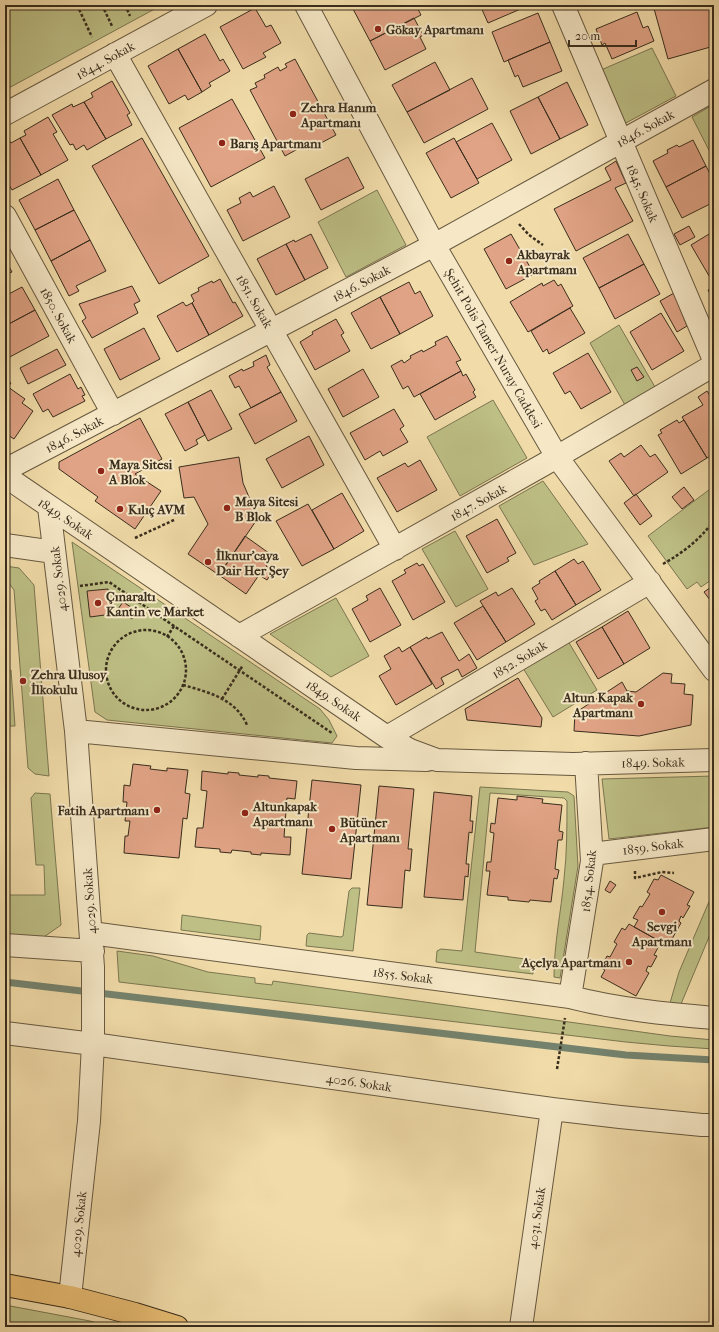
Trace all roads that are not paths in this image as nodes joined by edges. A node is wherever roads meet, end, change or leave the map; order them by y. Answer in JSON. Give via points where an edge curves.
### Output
{"nodes":[{"id":1,"x":206,"y":5,"type":"edge"},
{"id":2,"x":306,"y":5,"type":"edge"},
{"id":3,"x":563,"y":5,"type":"edge"},
{"id":4,"x":115,"y":54,"type":"junction"},
{"id":5,"x":714,"y":90,"type":"edge"},
{"id":6,"x":5,"y":114,"type":"edge"},
{"id":7,"x":621,"y":141,"type":"junction"},
{"id":8,"x":5,"y":216,"type":"edge"},
{"id":9,"x":434,"y":245,"type":"junction"},
{"id":10,"x":272,"y":331,"type":"junction"},
{"id":11,"x":714,"y":360,"type":"edge"},
{"id":12,"x":714,"y":365,"type":"edge"},
{"id":13,"x":113,"y":414,"type":"junction"},
{"id":14,"x":557,"y":457,"type":"junction"},
{"id":15,"x":5,"y":470,"type":"edge"},
{"id":16,"x":5,"y":476,"type":"edge"},
{"id":17,"x":49,"y":507,"type":"junction"},
{"id":18,"x":5,"y":545,"type":"edge"},
{"id":19,"x":395,"y":549,"type":"junction"},
{"id":20,"x":54,"y":552,"type":"junction"},
{"id":21,"x":654,"y":574,"type":"junction"},
{"id":22,"x":240,"y":636,"type":"junction"},
{"id":23,"x":714,"y":670,"type":"edge"},
{"id":24,"x":76,"y":731,"type":"junction"},
{"id":25,"x":387,"y":737,"type":"junction"},
{"id":26,"x":437,"y":760,"type":"junction"},
{"id":27,"x":714,"y":760,"type":"edge"},
{"id":28,"x":586,"y":763,"type":"junction"},
{"id":29,"x":714,"y":839,"type":"edge"},
{"id":30,"x":592,"y":854,"type":"junction"},
{"id":31,"x":5,"y":945,"type":"edge"},
{"id":32,"x":92,"y":950,"type":"junction"},
{"id":33,"x":570,"y":997,"type":"junction"},
{"id":34,"x":714,"y":1018,"type":"edge"},
{"id":35,"x":5,"y":1033,"type":"edge"},
{"id":36,"x":94,"y":1044,"type":"junction"},
{"id":37,"x":552,"y":1109,"type":"junction"},
{"id":38,"x":714,"y":1125,"type":"edge"},
{"id":39,"x":5,"y":1285,"type":"edge"},
{"id":40,"x":70,"y":1297,"type":"junction"},
{"id":41,"x":177,"y":1327,"type":"edge"},
{"id":42,"x":521,"y":1327,"type":"edge"}],
"edges":[{"from":1,"to":4,"type":"street","name":"1844. Sokak"},
{"from":2,"to":9,"type":"street","name":"Şehit Polis Tamer Nuray Caddesi"},
{"from":3,"to":7,"type":"street","name":"1845. Sokak"},
{"from":4,"to":6,"type":"street","name":"1844. Sokak"},
{"from":4,"to":10,"type":"street","name":"1851. Sokak"},
{"from":5,"to":7,"type":"street","name":"1846. Sokak"},
{"from":7,"to":9,"type":"street","name":"1846. Sokak"},
{"from":7,"to":11,"type":"street","name":"1845. Sokak"},
{"from":8,"to":13,"type":"street","name":"1850. Sokak"},
{"from":9,"to":10,"type":"street","name":"1846. Sokak"},
{"from":9,"to":14,"type":"street","name":"Şehit Polis Tamer Nuray Caddesi"},
{"from":10,"to":13,"type":"street","name":"1846. Sokak"},
{"from":10,"to":19,"type":"street","name":"1851. Sokak"},
{"from":12,"to":14,"type":"street","name":"1847. Sokak"},
{"from":13,"to":15,"type":"street","name":"1846. Sokak"},
{"from":14,"to":19,"type":"street","name":"1847. Sokak"},
{"from":14,"to":21,"type":"street","name":"Şehit Polis Tamer Nuray Caddesi"},
{"from":16,"to":17,"type":"street","name":"1849. Sokak"},
{"from":17,"to":20,"type":"street","name":"4029. Sokak"},
{"from":17,"to":22,"type":"street","name":"1849. Sokak"},
{"from":18,"to":20,"type":"street"},
{"from":19,"to":22,"type":"street","name":"1847. Sokak"},
{"from":20,"to":24,"type":"street","name":"4029. Sokak"},
{"from":21,"to":23,"type":"street","name":"Şehit Polis Tamer Nuray Caddesi"},
{"from":21,"to":25,"type":"street","name":"1852. Sokak"},
{"from":22,"to":25,"type":"street","name":"1849. Sokak"},
{"from":24,"to":26,"type":"street","via":[[356,758]]},
{"from":24,"to":32,"type":"street","name":"4029. Sokak"},
{"from":25,"to":26,"type":"street","name":"1849. Sokak","via":[[410,750]]},
{"from":26,"to":28,"type":"street","name":"1849. Sokak"},
{"from":27,"to":28,"type":"street","name":"1849. Sokak"},
{"from":28,"to":30,"type":"street","name":"1854. Sokak"},
{"from":29,"to":30,"type":"street","name":"1859. Sokak"},
{"from":30,"to":33,"type":"street","name":"1854. Sokak"},
{"from":31,"to":32,"type":"street","name":"1855. Sokak"},
{"from":32,"to":33,"type":"street","name":"1855. Sokak"},
{"from":32,"to":36,"type":"street","name":"4029. Sokak"},
{"from":33,"to":34,"type":"street","name":"1855. Sokak","via":[[651,1012]]},
{"from":35,"to":36,"type":"street","name":"4026. Sokak"},
{"from":36,"to":37,"type":"street","name":"4026. Sokak"},
{"from":36,"to":40,"type":"street","name":"4029. Sokak","via":[[89,1121]]},
{"from":37,"to":38,"type":"street","name":"4026. Sokak"},
{"from":37,"to":42,"type":"street","name":"4031. Sokak"},
{"from":39,"to":40,"type":"main road"},
{"from":40,"to":41,"type":"main road"}]}
